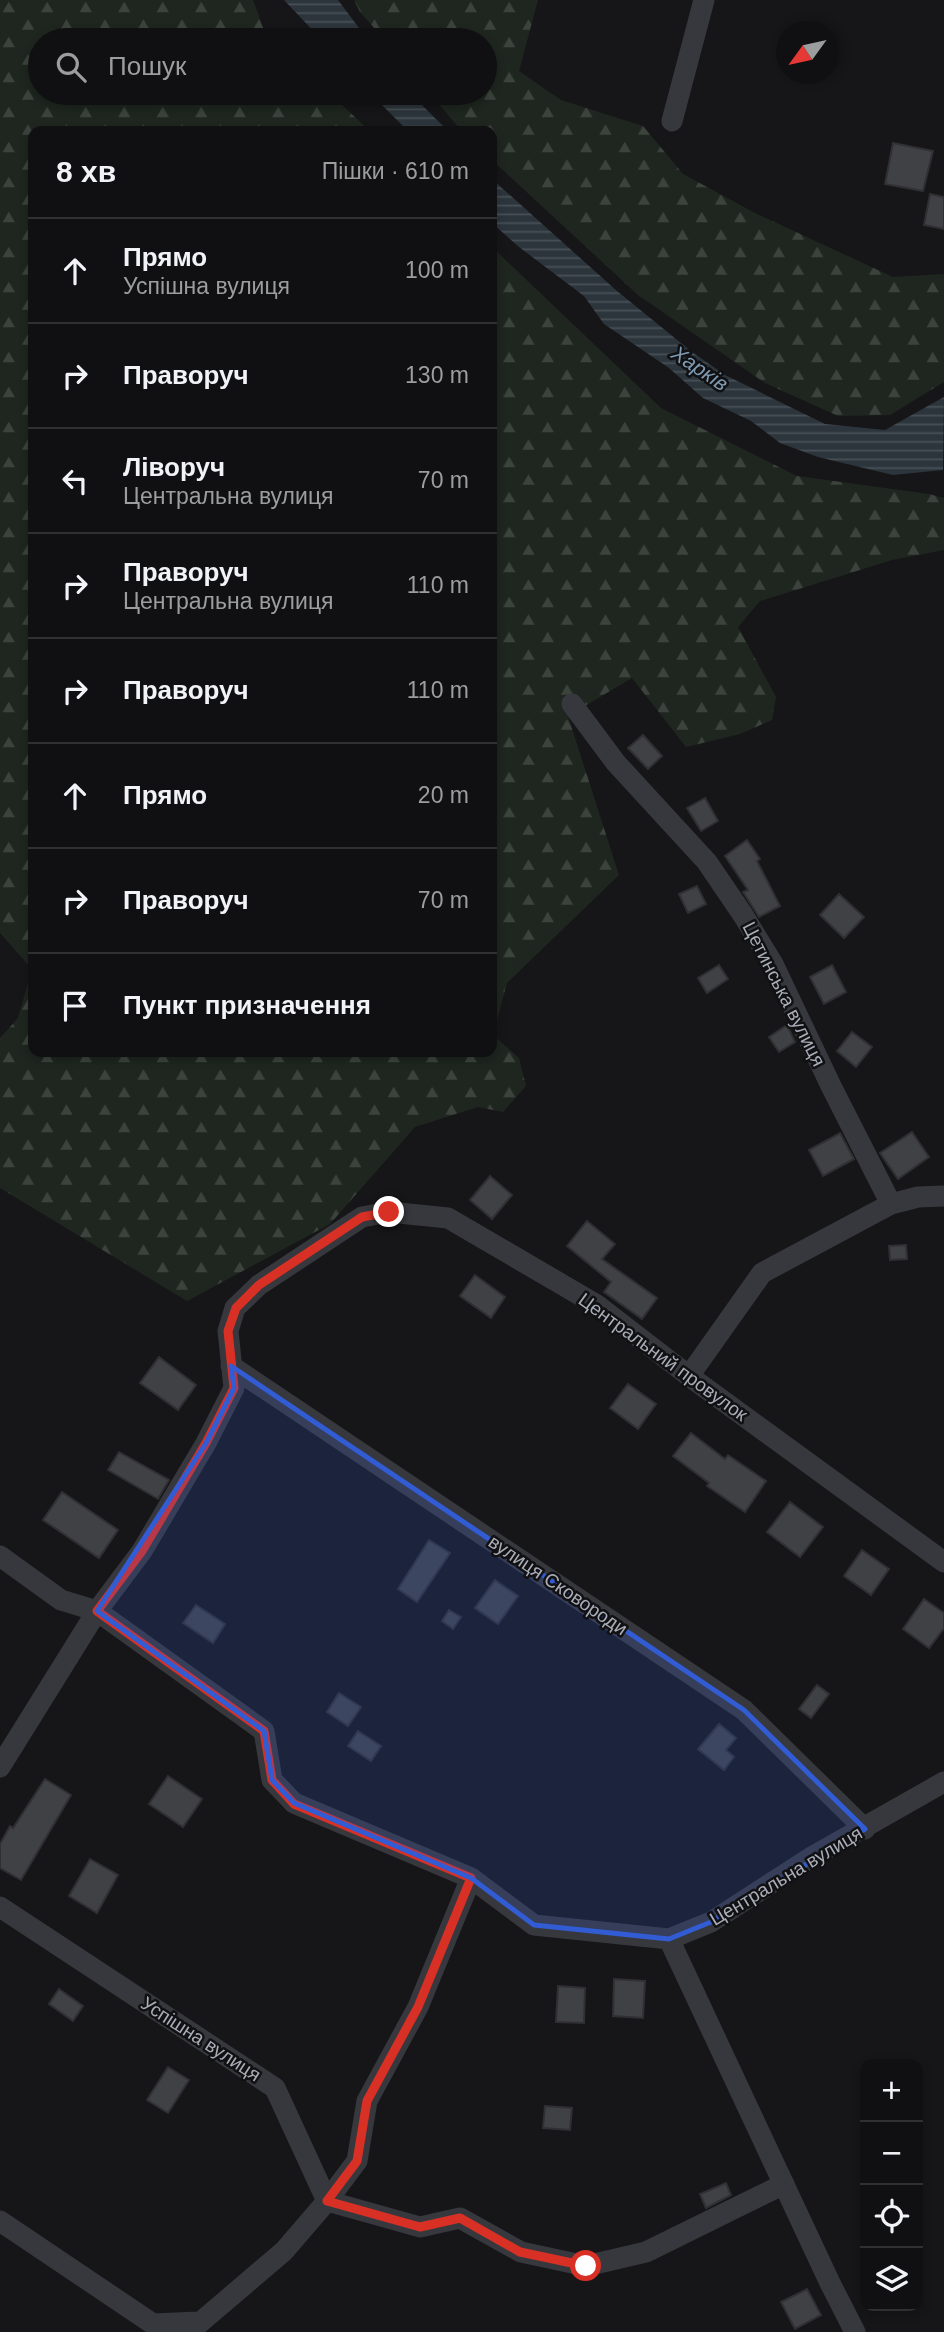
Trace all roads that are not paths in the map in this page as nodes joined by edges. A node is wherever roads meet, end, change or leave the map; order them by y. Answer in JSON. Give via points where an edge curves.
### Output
{"nodes":[{"id":1,"x":704,"y":0,"type":"edge"},
{"id":2,"x":672,"y":121,"type":"dead end"},
{"id":3,"x":572,"y":704,"type":"dead end"},
{"id":4,"x":944,"y":1196,"type":"edge"},
{"id":5,"x":891,"y":1204,"type":"junction"},
{"id":6,"x":231,"y":1366,"type":"junction"},
{"id":7,"x":689,"y":1376,"type":"junction"},
{"id":8,"x":0,"y":1556,"type":"edge"},
{"id":9,"x":944,"y":1562,"type":"edge"},
{"id":10,"x":97,"y":1611,"type":"junction"},
{"id":11,"x":0,"y":1767,"type":"edge"},
{"id":12,"x":944,"y":1782,"type":"edge"},
{"id":13,"x":865,"y":1829,"type":"junction"},
{"id":14,"x":471,"y":1878,"type":"junction"},
{"id":15,"x":0,"y":1907,"type":"edge"},
{"id":16,"x":669,"y":1939,"type":"junction"},
{"id":17,"x":784,"y":2184,"type":"junction"},
{"id":18,"x":327,"y":2201,"type":"junction"},
{"id":19,"x":0,"y":2221,"type":"edge"},
{"id":20,"x":194,"y":2327,"type":"edge"},
{"id":21,"x":855,"y":2332,"type":"edge"}],
"edges":[{"from":1,"to":2,"type":"street"},
{"from":3,"to":5,"type":"street","name":"Цетинська вулиця","via":[[615,763],[707,862],[743,915],[773,964]]},
{"from":4,"to":5,"type":"street"},
{"from":5,"to":7,"type":"street","via":[[762,1273]]},
{"from":6,"to":7,"type":"street","name":"Центральний провулок","via":[[228,1331],[236,1308],[259,1285],[362,1217],[389,1212],[448,1218],[597,1305]]},
{"from":6,"to":10,"type":"street","name":"Центральний провулок","via":[[234,1388],[206,1443],[142,1551]]},
{"from":6,"to":13,"type":"street","name":"вулиця Сковороди","via":[[744,1710]]},
{"from":7,"to":9,"type":"street","name":"Центральний провулок"},
{"from":8,"to":10,"type":"street","name":"Центральна вулиця","via":[[61,1600]]},
{"from":10,"to":11,"type":"street","name":"Центральний провулок"},
{"from":10,"to":14,"type":"street","name":"Центральна вулиця","via":[[264,1731],[272,1780],[294,1804]]},
{"from":12,"to":13,"type":"street","name":"Центральна вулиця"},
{"from":13,"to":16,"type":"street","name":"Центральна вулиця","via":[[810,1858],[711,1922]]},
{"from":14,"to":16,"type":"street","name":"Центральна вулиця","via":[[534,1925]]},
{"from":14,"to":18,"type":"street","via":[[418,2007],[367,2101],[357,2161]]},
{"from":15,"to":18,"type":"street","name":"Успішна вулиця","via":[[275,2088]]},
{"from":16,"to":17,"type":"street"},
{"from":17,"to":18,"type":"street","via":[[646,2252],[586,2266],[520,2252],[460,2218],[420,2227]]},
{"from":17,"to":21,"type":"street"},
{"from":18,"to":20,"type":"street","via":[[284,2251]]},
{"from":19,"to":20,"type":"street","via":[[153,2324]]}]}
